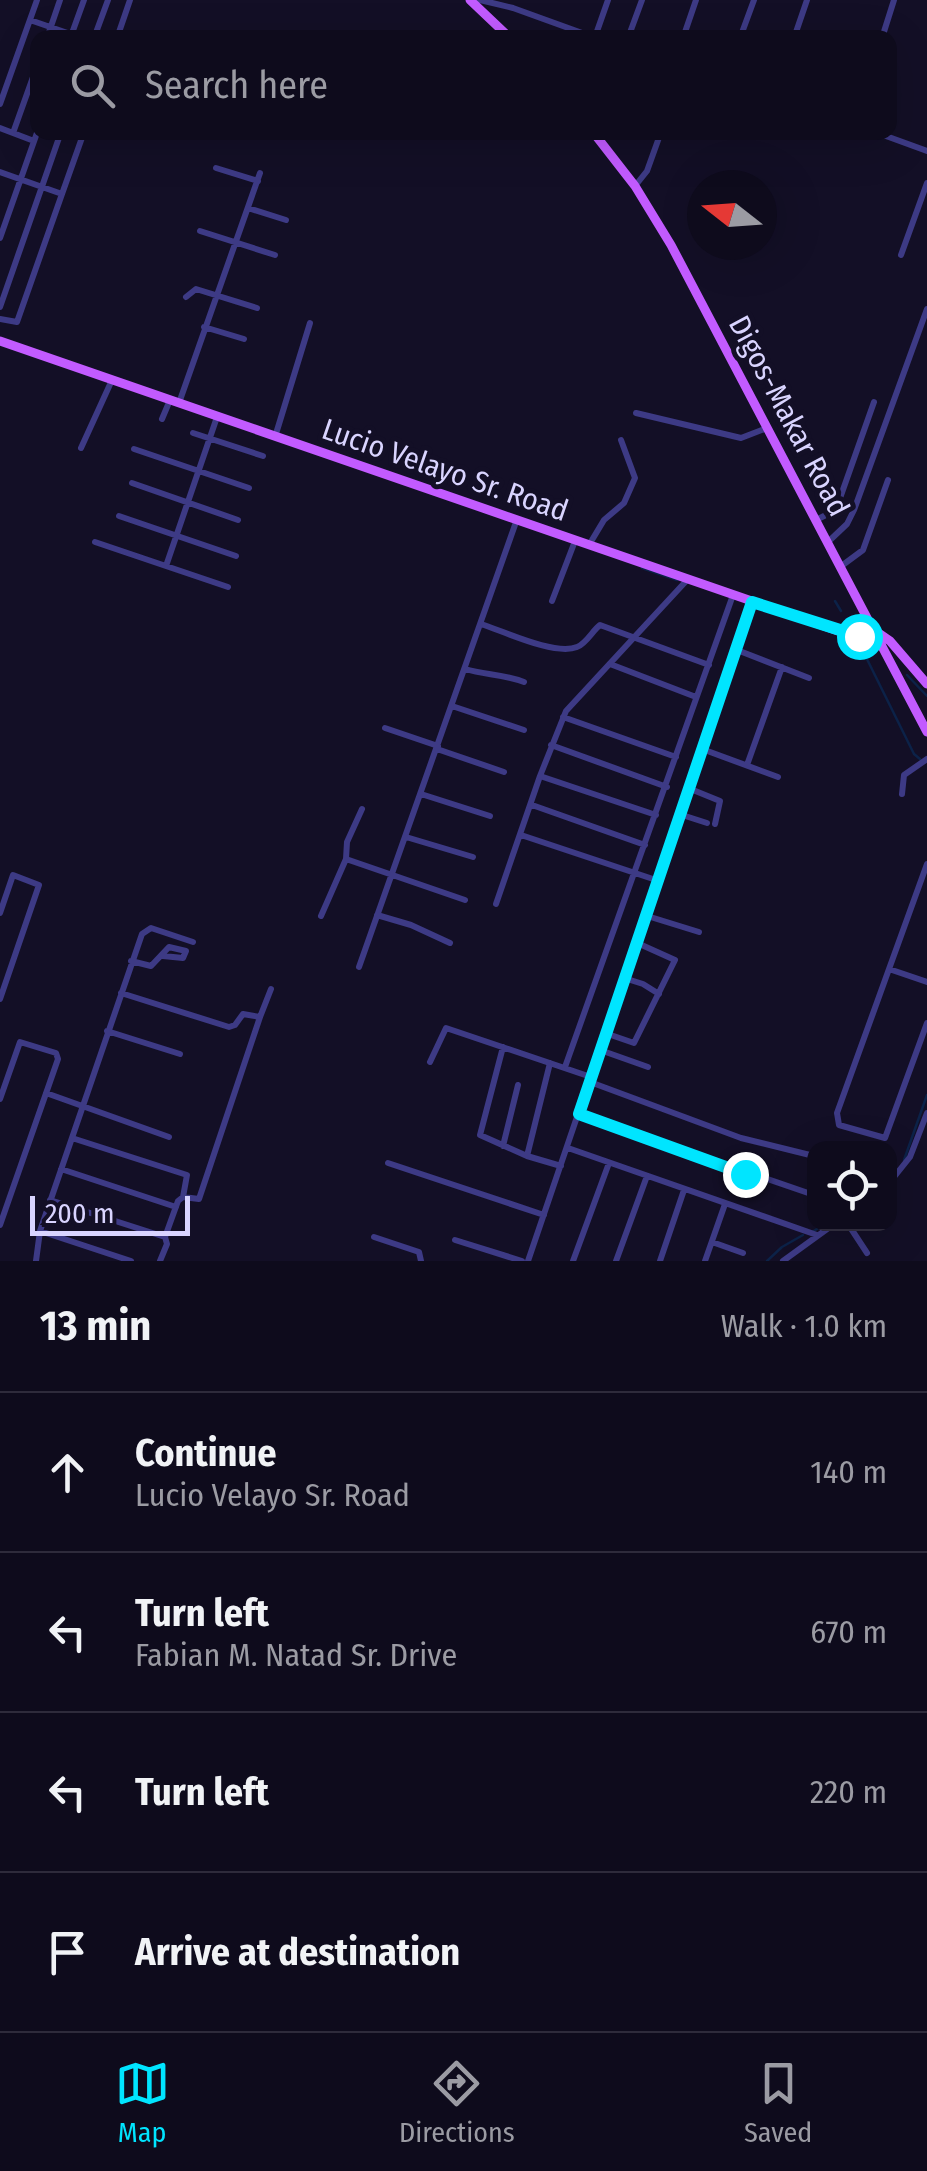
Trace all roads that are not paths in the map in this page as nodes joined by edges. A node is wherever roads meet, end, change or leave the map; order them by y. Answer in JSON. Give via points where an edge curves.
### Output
{"nodes":[{"id":1,"x":37,"y":0,"type":"edge"},
{"id":2,"x":60,"y":0,"type":"edge"},
{"id":3,"x":84,"y":0,"type":"edge"},
{"id":4,"x":108,"y":0,"type":"edge"},
{"id":5,"x":130,"y":0,"type":"edge"},
{"id":6,"x":470,"y":0,"type":"edge"},
{"id":7,"x":480,"y":0,"type":"edge"},
{"id":8,"x":608,"y":0,"type":"edge"},
{"id":9,"x":642,"y":0,"type":"edge"},
{"id":10,"x":696,"y":0,"type":"edge"},
{"id":11,"x":754,"y":0,"type":"edge"},
{"id":12,"x":807,"y":0,"type":"edge"},
{"id":13,"x":894,"y":0,"type":"edge"},
{"id":14,"x":515,"y":4,"type":"edge"},
{"id":15,"x":30,"y":20,"type":"junction"},
{"id":16,"x":50,"y":27,"type":"junction"},
{"id":17,"x":49,"y":30,"type":"edge"},
{"id":18,"x":57,"y":30,"type":"edge"},
{"id":19,"x":73,"y":30,"type":"edge"},
{"id":20,"x":97,"y":30,"type":"edge"},
{"id":21,"x":119,"y":30,"type":"edge"},
{"id":22,"x":502,"y":30,"type":"edge"},
{"id":23,"x":578,"y":30,"type":"edge"},
{"id":24,"x":597,"y":30,"type":"edge"},
{"id":25,"x":631,"y":30,"type":"edge"},
{"id":26,"x":686,"y":30,"type":"edge"},
{"id":27,"x":743,"y":30,"type":"edge"},
{"id":28,"x":797,"y":30,"type":"edge"},
{"id":29,"x":885,"y":30,"type":"edge"},
{"id":30,"x":30,"y":85,"type":"edge"},
{"id":31,"x":0,"y":104,"type":"edge"},
{"id":32,"x":0,"y":128,"type":"edge"},
{"id":33,"x":13,"y":133,"type":"junction"},
{"id":34,"x":30,"y":139,"type":"edge"},
{"id":35,"x":58,"y":140,"type":"edge"},
{"id":36,"x":81,"y":140,"type":"edge"},
{"id":37,"x":599,"y":140,"type":"edge"},
{"id":38,"x":658,"y":140,"type":"edge"},
{"id":39,"x":896,"y":140,"type":"edge"},
{"id":40,"x":34,"y":141,"type":"edge"},
{"id":41,"x":927,"y":151,"type":"edge"},
{"id":42,"x":216,"y":168,"type":"dead end"},
{"id":43,"x":0,"y":172,"type":"edge"},
{"id":44,"x":20,"y":179,"type":"junction"},
{"id":45,"x":927,"y":183,"type":"edge"},
{"id":46,"x":635,"y":186,"type":"junction"},
{"id":47,"x":42,"y":187,"type":"junction"},
{"id":48,"x":62,"y":194,"type":"junction"},
{"id":49,"x":248,"y":208,"type":"junction"},
{"id":50,"x":286,"y":220,"type":"dead end"},
{"id":51,"x":200,"y":231,"type":"dead end"},
{"id":52,"x":0,"y":238,"type":"edge"},
{"id":53,"x":236,"y":242,"type":"junction"},
{"id":54,"x":275,"y":255,"type":"dead end"},
{"id":55,"x":901,"y":255,"type":"dead end"},
{"id":56,"x":216,"y":295,"type":"junction"},
{"id":57,"x":186,"y":297,"type":"dead end"},
{"id":58,"x":0,"y":306,"type":"edge"},
{"id":59,"x":257,"y":308,"type":"dead end"},
{"id":60,"x":927,"y":309,"type":"edge"},
{"id":61,"x":0,"y":319,"type":"edge"},
{"id":62,"x":310,"y":324,"type":"dead end"},
{"id":63,"x":204,"y":328,"type":"junction"},
{"id":64,"x":244,"y":340,"type":"dead end"},
{"id":65,"x":0,"y":341,"type":"edge"},
{"id":66,"x":112,"y":380,"type":"junction"},
{"id":67,"x":174,"y":401,"type":"junction"},
{"id":68,"x":874,"y":402,"type":"dead end"},
{"id":69,"x":636,"y":413,"type":"dead end"},
{"id":70,"x":217,"y":416,"type":"junction"},
{"id":71,"x":162,"y":420,"type":"dead end"},
{"id":72,"x":767,"y":428,"type":"junction"},
{"id":73,"x":193,"y":433,"type":"dead end"},
{"id":74,"x":275,"y":437,"type":"junction"},
{"id":75,"x":211,"y":438,"type":"junction"},
{"id":76,"x":621,"y":440,"type":"dead end"},
{"id":77,"x":81,"y":448,"type":"dead end"},
{"id":78,"x":134,"y":449,"type":"dead end"},
{"id":79,"x":263,"y":456,"type":"dead end"},
{"id":80,"x":200,"y":471,"type":"junction"},
{"id":81,"x":888,"y":480,"type":"dead end"},
{"id":82,"x":132,"y":484,"type":"dead end"},
{"id":83,"x":249,"y":488,"type":"dead end"},
{"id":84,"x":189,"y":503,"type":"junction"},
{"id":85,"x":119,"y":516,"type":"dead end"},
{"id":86,"x":238,"y":520,"type":"dead end"},
{"id":87,"x":816,"y":520,"type":"junction"},
{"id":88,"x":516,"y":522,"type":"junction"},
{"id":89,"x":178,"y":535,"type":"junction"},
{"id":90,"x":575,"y":541,"type":"junction"},
{"id":91,"x":94,"y":542,"type":"dead end"},
{"id":92,"x":828,"y":542,"type":"junction"},
{"id":93,"x":588,"y":546,"type":"junction"},
{"id":94,"x":236,"y":556,"type":"dead end"},
{"id":95,"x":166,"y":566,"type":"junction"},
{"id":96,"x":840,"y":566,"type":"junction"},
{"id":97,"x":688,"y":579,"type":"junction"},
{"id":98,"x":228,"y":587,"type":"dead end"},
{"id":99,"x":734,"y":596,"type":"junction"},
{"id":100,"x":552,"y":601,"type":"dead end"},
{"id":101,"x":752,"y":602,"type":"junction"},
{"id":102,"x":481,"y":624,"type":"junction"},
{"id":103,"x":874,"y":631,"type":"junction"},
{"id":104,"x":633,"y":638,"type":"junction"},
{"id":105,"x":737,"y":650,"type":"junction"},
{"id":106,"x":610,"y":664,"type":"junction"},
{"id":107,"x":708,"y":666,"type":"junction"},
{"id":108,"x":782,"y":667,"type":"junction"},
{"id":109,"x":465,"y":668,"type":"junction"},
{"id":110,"x":809,"y":678,"type":"dead end"},
{"id":111,"x":524,"y":682,"type":"dead end"},
{"id":112,"x":927,"y":684,"type":"edge"},
{"id":113,"x":696,"y":696,"type":"junction"},
{"id":114,"x":452,"y":706,"type":"junction"},
{"id":115,"x":563,"y":717,"type":"junction"},
{"id":116,"x":385,"y":728,"type":"dead end"},
{"id":117,"x":524,"y":730,"type":"dead end"},
{"id":118,"x":927,"y":732,"type":"edge"},
{"id":119,"x":551,"y":745,"type":"junction"},
{"id":120,"x":437,"y":748,"type":"junction"},
{"id":121,"x":702,"y":749,"type":"junction"},
{"id":122,"x":676,"y":757,"type":"junction"},
{"id":123,"x":927,"y":759,"type":"edge"},
{"id":124,"x":746,"y":766,"type":"junction"},
{"id":125,"x":504,"y":772,"type":"dead end"},
{"id":126,"x":540,"y":776,"type":"junction"},
{"id":127,"x":778,"y":777,"type":"dead end"},
{"id":128,"x":667,"y":787,"type":"junction"},
{"id":129,"x":688,"y":788,"type":"junction"},
{"id":130,"x":421,"y":794,"type":"junction"},
{"id":131,"x":902,"y":794,"type":"dead end"},
{"id":132,"x":532,"y":805,"type":"junction"},
{"id":133,"x":362,"y":809,"type":"dead end"},
{"id":134,"x":679,"y":814,"type":"junction"},
{"id":135,"x":656,"y":815,"type":"junction"},
{"id":136,"x":490,"y":816,"type":"dead end"},
{"id":137,"x":522,"y":834,"type":"junction"},
{"id":138,"x":406,"y":836,"type":"junction"},
{"id":139,"x":645,"y":845,"type":"junction"},
{"id":140,"x":473,"y":857,"type":"dead end"},
{"id":141,"x":346,"y":859,"type":"junction"},
{"id":142,"x":927,"y":864,"type":"edge"},
{"id":143,"x":0,"y":870,"type":"edge"},
{"id":144,"x":13,"y":874,"type":"junction"},
{"id":145,"x":636,"y":874,"type":"junction"},
{"id":146,"x":392,"y":876,"type":"junction"},
{"id":147,"x":656,"y":880,"type":"junction"},
{"id":148,"x":465,"y":900,"type":"dead end"},
{"id":149,"x":496,"y":904,"type":"dead end"},
{"id":150,"x":0,"y":913,"type":"edge"},
{"id":151,"x":377,"y":915,"type":"junction"},
{"id":152,"x":321,"y":916,"type":"dead end"},
{"id":153,"x":644,"y":916,"type":"junction"},
{"id":154,"x":699,"y":932,"type":"dead end"},
{"id":155,"x":193,"y":942,"type":"dead end"},
{"id":156,"x":635,"y":942,"type":"junction"},
{"id":157,"x":450,"y":943,"type":"dead end"},
{"id":158,"x":163,"y":956,"type":"dead end"},
{"id":159,"x":131,"y":961,"type":"junction"},
{"id":160,"x":359,"y":967,"type":"dead end"},
{"id":161,"x":889,"y":969,"type":"junction"},
{"id":162,"x":624,"y":978,"type":"junction"},
{"id":163,"x":927,"y":982,"type":"edge"},
{"id":164,"x":271,"y":989,"type":"dead end"},
{"id":165,"x":120,"y":993,"type":"junction"},
{"id":166,"x":659,"y":994,"type":"junction"},
{"id":167,"x":0,"y":999,"type":"edge"},
{"id":168,"x":260,"y":1017,"type":"junction"},
{"id":169,"x":927,"y":1023,"type":"edge"},
{"id":170,"x":107,"y":1031,"type":"junction"},
{"id":171,"x":606,"y":1034,"type":"junction"},
{"id":172,"x":503,"y":1047,"type":"junction"},
{"id":173,"x":600,"y":1050,"type":"junction"},
{"id":174,"x":180,"y":1054,"type":"dead end"},
{"id":175,"x":430,"y":1062,"type":"dead end"},
{"id":176,"x":550,"y":1063,"type":"junction"},
{"id":177,"x":565,"y":1067,"type":"junction"},
{"id":178,"x":648,"y":1067,"type":"dead end"},
{"id":179,"x":590,"y":1080,"type":"junction"},
{"id":180,"x":518,"y":1086,"type":"dead end"},
{"id":181,"x":46,"y":1094,"type":"junction"},
{"id":182,"x":0,"y":1099,"type":"edge"},
{"id":183,"x":82,"y":1106,"type":"junction"},
{"id":184,"x":579,"y":1114,"type":"junction"},
{"id":185,"x":927,"y":1114,"type":"edge"},
{"id":186,"x":169,"y":1137,"type":"dead end"},
{"id":187,"x":72,"y":1138,"type":"junction"},
{"id":188,"x":503,"y":1146,"type":"junction"},
{"id":189,"x":568,"y":1148,"type":"junction"},
{"id":190,"x":807,"y":1154,"type":"edge"},
{"id":191,"x":527,"y":1156,"type":"junction"},
{"id":192,"x":388,"y":1163,"type":"dead end"},
{"id":193,"x":609,"y":1163,"type":"junction"},
{"id":194,"x":561,"y":1166,"type":"junction"},
{"id":195,"x":61,"y":1169,"type":"junction"},
{"id":196,"x":897,"y":1173,"type":"edge"},
{"id":197,"x":647,"y":1176,"type":"junction"},
{"id":198,"x":684,"y":1190,"type":"junction"},
{"id":199,"x":0,"y":1194,"type":"edge"},
{"id":200,"x":807,"y":1194,"type":"edge"},
{"id":201,"x":10,"y":1197,"type":"junction"},
{"id":202,"x":183,"y":1198,"type":"junction"},
{"id":203,"x":50,"y":1200,"type":"junction"},
{"id":204,"x":726,"y":1204,"type":"junction"},
{"id":205,"x":176,"y":1207,"type":"junction"},
{"id":206,"x":544,"y":1215,"type":"junction"},
{"id":207,"x":1,"y":1220,"type":"edge"},
{"id":208,"x":40,"y":1231,"type":"junction"},
{"id":209,"x":822,"y":1231,"type":"edge"},
{"id":210,"x":853,"y":1231,"type":"edge"},
{"id":211,"x":817,"y":1234,"type":"junction"},
{"id":212,"x":165,"y":1237,"type":"junction"},
{"id":213,"x":374,"y":1237,"type":"dead end"},
{"id":214,"x":455,"y":1240,"type":"dead end"},
{"id":215,"x":712,"y":1242,"type":"junction"},
{"id":216,"x":743,"y":1253,"type":"dead end"},
{"id":217,"x":867,"y":1253,"type":"dead end"},
{"id":218,"x":36,"y":1261,"type":"edge"},
{"id":219,"x":130,"y":1261,"type":"edge"},
{"id":220,"x":160,"y":1261,"type":"edge"},
{"id":221,"x":421,"y":1261,"type":"edge"},
{"id":222,"x":525,"y":1261,"type":"edge"},
{"id":223,"x":573,"y":1261,"type":"edge"},
{"id":224,"x":616,"y":1261,"type":"edge"},
{"id":225,"x":660,"y":1261,"type":"edge"},
{"id":226,"x":705,"y":1261,"type":"edge"},
{"id":227,"x":783,"y":1261,"type":"edge"}],
"edges":[{"from":1,"to":15,"type":"street"},
{"from":2,"to":16,"type":"street"},
{"from":3,"to":19,"type":"street"},
{"from":4,"to":20,"type":"street"},
{"from":5,"to":21,"type":"street"},
{"from":6,"to":22,"type":"main road"},
{"from":7,"to":14,"type":"street"},
{"from":8,"to":24,"type":"street"},
{"from":9,"to":25,"type":"street"},
{"from":10,"to":26,"type":"street"},
{"from":11,"to":27,"type":"street"},
{"from":12,"to":28,"type":"street"},
{"from":13,"to":29,"type":"street"},
{"from":14,"to":23,"type":"street"},
{"from":15,"to":16,"type":"street"},
{"from":15,"to":31,"type":"street"},
{"from":16,"to":17,"type":"street"},
{"from":16,"to":18,"type":"street"},
{"from":30,"to":33,"type":"street"},
{"from":32,"to":33,"type":"street"},
{"from":33,"to":34,"type":"street"},
{"from":35,"to":47,"type":"street"},
{"from":36,"to":48,"type":"street"},
{"from":37,"to":46,"type":"main road","name":"Digos-Makar Road"},
{"from":38,"to":46,"type":"street"},
{"from":39,"to":41,"type":"street"},
{"from":40,"to":44,"type":"street"},
{"from":42,"to":49,"type":"street","via":[[259,177]]},
{"from":43,"to":44,"type":"street"},
{"from":44,"to":47,"type":"street"},
{"from":44,"to":52,"type":"street"},
{"from":45,"to":55,"type":"street"},
{"from":46,"to":72,"type":"main road","name":"Digos-Makar Road"},
{"from":47,"to":48,"type":"street"},
{"from":47,"to":58,"type":"street"},
{"from":48,"to":61,"type":"street","via":[[17,322]]},
{"from":49,"to":50,"type":"street"},
{"from":49,"to":53,"type":"street"},
{"from":51,"to":53,"type":"street"},
{"from":53,"to":54,"type":"street"},
{"from":53,"to":56,"type":"street"},
{"from":56,"to":57,"type":"street","via":[[196,288]]},
{"from":56,"to":59,"type":"street"},
{"from":56,"to":63,"type":"street"},
{"from":60,"to":92,"type":"street","via":[[854,510]]},
{"from":62,"to":74,"type":"street"},
{"from":63,"to":64,"type":"street"},
{"from":63,"to":67,"type":"street"},
{"from":65,"to":66,"type":"main road","name":"Lucio Velayo Sr. Road"},
{"from":66,"to":67,"type":"main road","name":"Lucio Velayo Sr. Road"},
{"from":66,"to":77,"type":"street"},
{"from":67,"to":70,"type":"main road","name":"Lucio Velayo Sr. Road"},
{"from":67,"to":71,"type":"street"},
{"from":68,"to":87,"type":"street","via":[[839,501]]},
{"from":69,"to":72,"type":"street","via":[[741,438]]},
{"from":70,"to":74,"type":"main road","name":"Lucio Velayo Sr. Road"},
{"from":70,"to":75,"type":"street"},
{"from":72,"to":87,"type":"main road","name":"Digos-Makar Road"},
{"from":73,"to":75,"type":"street"},
{"from":74,"to":88,"type":"main road","name":"Lucio Velayo Sr. Road"},
{"from":75,"to":79,"type":"street"},
{"from":75,"to":80,"type":"street"},
{"from":76,"to":93,"type":"street","via":[[635,480]]},
{"from":78,"to":80,"type":"street"},
{"from":80,"to":83,"type":"street"},
{"from":80,"to":84,"type":"street"},
{"from":81,"to":96,"type":"street","via":[[863,550]]},
{"from":82,"to":84,"type":"street"},
{"from":84,"to":86,"type":"street"},
{"from":84,"to":89,"type":"street"},
{"from":85,"to":89,"type":"street"},
{"from":87,"to":92,"type":"main road","name":"Digos-Makar Road"},
{"from":88,"to":90,"type":"main road","name":"Lucio Velayo Sr. Road"},
{"from":88,"to":102,"type":"street"},
{"from":89,"to":94,"type":"street"},
{"from":89,"to":95,"type":"street"},
{"from":90,"to":93,"type":"main road","name":"Lucio Velayo Sr. Road"},
{"from":90,"to":100,"type":"street"},
{"from":91,"to":95,"type":"street"},
{"from":92,"to":96,"type":"main road","name":"Digos-Makar Road"},
{"from":93,"to":97,"type":"main road","name":"Lucio Velayo Sr. Road"},
{"from":95,"to":98,"type":"street"},
{"from":96,"to":103,"type":"main road","name":"Digos-Makar Road"},
{"from":97,"to":99,"type":"main road","name":"Lucio Velayo Sr. Road"},
{"from":97,"to":104,"type":"street"},
{"from":99,"to":101,"type":"main road","name":"Lucio Velayo Sr. Road"},
{"from":99,"to":107,"type":"street"},
{"from":101,"to":103,"type":"main road","name":"Lucio Velayo Sr. Road","via":[[854,636]]},
{"from":101,"to":105,"type":"street"},
{"from":102,"to":104,"type":"street","via":[[559,648],[581,646],[598,625]]},
{"from":102,"to":109,"type":"street"},
{"from":103,"to":112,"type":"main road"},
{"from":103,"to":118,"type":"main road","name":"Digos-Makar Road"},
{"from":104,"to":106,"type":"street"},
{"from":104,"to":107,"type":"street"},
{"from":105,"to":108,"type":"street"},
{"from":105,"to":121,"type":"street"},
{"from":106,"to":113,"type":"street"},
{"from":106,"to":115,"type":"street"},
{"from":107,"to":113,"type":"street"},
{"from":108,"to":110,"type":"street"},
{"from":108,"to":124,"type":"street"},
{"from":109,"to":111,"type":"street"},
{"from":109,"to":114,"type":"street"},
{"from":113,"to":122,"type":"street"},
{"from":114,"to":117,"type":"street"},
{"from":114,"to":120,"type":"street"},
{"from":115,"to":119,"type":"street"},
{"from":115,"to":122,"type":"street"},
{"from":116,"to":120,"type":"street"},
{"from":119,"to":126,"type":"street"},
{"from":119,"to":128,"type":"street"},
{"from":120,"to":125,"type":"street"},
{"from":120,"to":130,"type":"street"},
{"from":121,"to":124,"type":"street"},
{"from":121,"to":129,"type":"street"},
{"from":122,"to":128,"type":"street"},
{"from":123,"to":131,"type":"street","via":[[904,774]]},
{"from":124,"to":127,"type":"street"},
{"from":126,"to":132,"type":"street"},
{"from":126,"to":135,"type":"street"},
{"from":128,"to":135,"type":"street"},
{"from":129,"to":134,"type":"street"},
{"from":129,"to":134,"type":"street","via":[[720,802],[711,824]]},
{"from":130,"to":136,"type":"street"},
{"from":130,"to":138,"type":"street"},
{"from":132,"to":137,"type":"street"},
{"from":132,"to":139,"type":"street"},
{"from":133,"to":141,"type":"street"},
{"from":134,"to":147,"type":"street"},
{"from":135,"to":139,"type":"street"},
{"from":137,"to":145,"type":"street"},
{"from":137,"to":149,"type":"street"},
{"from":138,"to":140,"type":"street"},
{"from":138,"to":146,"type":"street"},
{"from":139,"to":145,"type":"street"},
{"from":141,"to":146,"type":"street"},
{"from":141,"to":152,"type":"street"},
{"from":142,"to":161,"type":"street"},
{"from":143,"to":144,"type":"street"},
{"from":144,"to":150,"type":"street"},
{"from":144,"to":167,"type":"street","via":[[39,888]]},
{"from":145,"to":147,"type":"street"},
{"from":145,"to":177,"type":"street"},
{"from":146,"to":148,"type":"street"},
{"from":146,"to":151,"type":"street"},
{"from":147,"to":153,"type":"street"},
{"from":151,"to":157,"type":"street"},
{"from":151,"to":160,"type":"street"},
{"from":153,"to":154,"type":"street"},
{"from":153,"to":156,"type":"street"},
{"from":155,"to":159,"type":"street","via":[[146,929]]},
{"from":156,"to":162,"type":"street"},
{"from":156,"to":166,"type":"street","via":[[675,958]]},
{"from":158,"to":159,"type":"street","via":[[151,966]]},
{"from":159,"to":165,"type":"street"},
{"from":161,"to":163,"type":"street"},
{"from":161,"to":169,"type":"street","via":[[839,1125],[885,1138]]},
{"from":162,"to":166,"type":"street"},
{"from":162,"to":171,"type":"street"},
{"from":164,"to":168,"type":"street"},
{"from":165,"to":168,"type":"street","via":[[229,1027],[243,1014]]},
{"from":165,"to":170,"type":"street"},
{"from":166,"to":171,"type":"street","via":[[634,1042]]},
{"from":168,"to":202,"type":"street","via":[[198,1198]]},
{"from":170,"to":174,"type":"street"},
{"from":170,"to":183,"type":"street"},
{"from":171,"to":173,"type":"street"},
{"from":172,"to":175,"type":"street","via":[[446,1028]]},
{"from":172,"to":176,"type":"street"},
{"from":172,"to":188,"type":"street","via":[[480,1135]]},
{"from":173,"to":178,"type":"street"},
{"from":173,"to":179,"type":"street"},
{"from":176,"to":177,"type":"street"},
{"from":176,"to":191,"type":"street"},
{"from":177,"to":179,"type":"street"},
{"from":179,"to":184,"type":"street"},
{"from":179,"to":190,"type":"street","via":[[742,1138]]},
{"from":180,"to":188,"type":"street"},
{"from":181,"to":182,"type":"street","via":[[58,1056],[22,1042]]},
{"from":181,"to":183,"type":"street"},
{"from":181,"to":201,"type":"street"},
{"from":183,"to":186,"type":"street"},
{"from":183,"to":187,"type":"street"},
{"from":184,"to":189,"type":"street"},
{"from":184,"to":200,"type":"street"},
{"from":185,"to":196,"type":"street"},
{"from":187,"to":195,"type":"street"},
{"from":187,"to":202,"type":"street","via":[[188,1175]]},
{"from":188,"to":191,"type":"street"},
{"from":189,"to":193,"type":"street"},
{"from":189,"to":194,"type":"street"},
{"from":191,"to":194,"type":"street"},
{"from":192,"to":206,"type":"street"},
{"from":193,"to":197,"type":"street"},
{"from":193,"to":223,"type":"street"},
{"from":194,"to":206,"type":"street"},
{"from":195,"to":203,"type":"street"},
{"from":195,"to":205,"type":"street"},
{"from":197,"to":198,"type":"street"},
{"from":197,"to":224,"type":"street"},
{"from":198,"to":204,"type":"street"},
{"from":198,"to":225,"type":"street"},
{"from":199,"to":201,"type":"street"},
{"from":201,"to":207,"type":"street"},
{"from":202,"to":205,"type":"street"},
{"from":203,"to":208,"type":"street"},
{"from":203,"to":212,"type":"street"},
{"from":204,"to":211,"type":"street"},
{"from":204,"to":215,"type":"street"},
{"from":205,"to":212,"type":"street"},
{"from":206,"to":222,"type":"street"},
{"from":208,"to":218,"type":"street"},
{"from":208,"to":219,"type":"street"},
{"from":209,"to":211,"type":"street"},
{"from":210,"to":217,"type":"street"},
{"from":211,"to":227,"type":"street"},
{"from":212,"to":220,"type":"street"},
{"from":213,"to":221,"type":"street","via":[[420,1252]]},
{"from":214,"to":222,"type":"street"},
{"from":215,"to":216,"type":"street"},
{"from":215,"to":226,"type":"street"}]}
